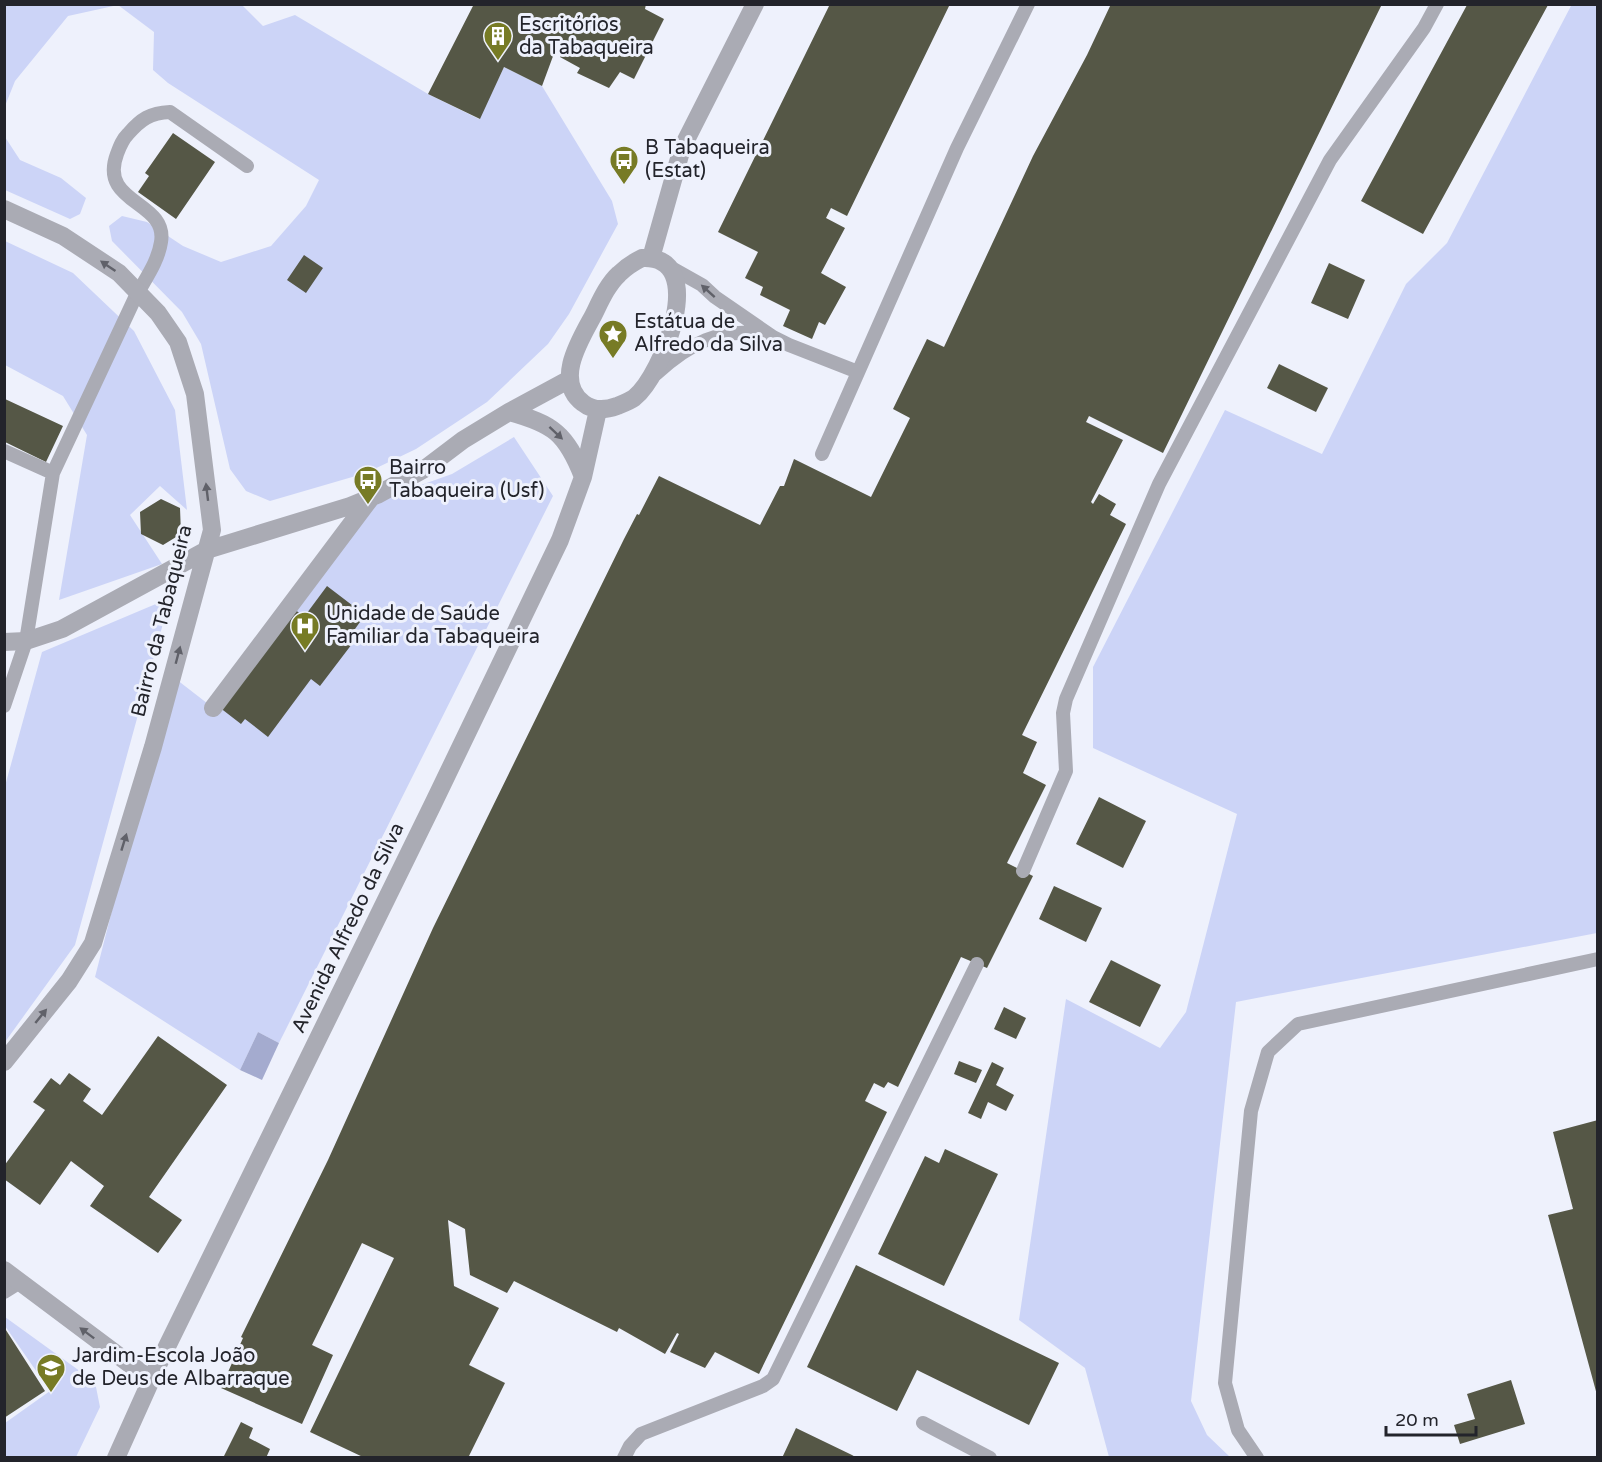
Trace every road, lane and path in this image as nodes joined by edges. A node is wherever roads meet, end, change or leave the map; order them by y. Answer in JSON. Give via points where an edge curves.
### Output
{"nodes":[{"id":1,"x":754,"y":4,"type":"edge"},
{"id":2,"x":1028,"y":4,"type":"edge"},
{"id":3,"x":1437,"y":4,"type":"edge"},
{"id":4,"x":247,"y":166,"type":"dead end"},
{"id":5,"x":4,"y":209,"type":"edge"},
{"id":6,"x":651,"y":258,"type":"junction"},
{"id":7,"x":670,"y":267,"type":"junction"},
{"id":8,"x":138,"y":291,"type":"junction"},
{"id":9,"x":773,"y":337,"type":"junction"},
{"id":10,"x":858,"y":372,"type":"junction"},
{"id":11,"x":570,"y":379,"type":"junction"},
{"id":12,"x":648,"y":381,"type":"junction"},
{"id":13,"x":598,"y":410,"type":"junction"},
{"id":14,"x":509,"y":412,"type":"junction"},
{"id":15,"x":4,"y":450,"type":"edge"},
{"id":16,"x":822,"y":454,"type":"dead end"},
{"id":17,"x":53,"y":473,"type":"junction"},
{"id":18,"x":583,"y":477,"type":"junction"},
{"id":19,"x":370,"y":499,"type":"junction"},
{"id":20,"x":207,"y":550,"type":"junction"},
{"id":21,"x":26,"y":640,"type":"junction"},
{"id":22,"x":4,"y":642,"type":"edge"},
{"id":23,"x":4,"y":706,"type":"edge"},
{"id":24,"x":213,"y":708,"type":"dead end"},
{"id":25,"x":1023,"y":871,"type":"dead end"},
{"id":26,"x":1598,"y":959,"type":"edge"},
{"id":27,"x":977,"y":964,"type":"dead end"},
{"id":28,"x":4,"y":1062,"type":"edge"},
{"id":29,"x":4,"y":1270,"type":"edge"},
{"id":30,"x":20,"y":1282,"type":"junction"},
{"id":31,"x":4,"y":1292,"type":"edge"},
{"id":32,"x":151,"y":1380,"type":"junction"},
{"id":33,"x":923,"y":1424,"type":"dead end"},
{"id":34,"x":116,"y":1458,"type":"edge"},
{"id":35,"x":624,"y":1458,"type":"edge"},
{"id":36,"x":990,"y":1458,"type":"edge"},
{"id":37,"x":1257,"y":1458,"type":"edge"}],
"edges":[{"from":1,"to":6,"type":"street","via":[[682,148]]},
{"from":2,"to":10,"type":"lane","via":[[957,148]]},
{"from":3,"to":25,"type":"lane","via":[[1330,160],[1159,484],[1066,699],[1066,771]]},
{"from":4,"to":8,"type":"lane","via":[[170,112],[156,112],[139,122],[123,139],[114,163],[115,182],[153,216],[162,241]]},
{"from":8,"to":5,"type":"street","name":"Bairro da Tabaqueira","one_way":true,"via":[[119,273],[63,236]]},
{"from":6,"to":7,"type":"street"},
{"from":6,"to":11,"type":"street","via":[[642,258],[618,274],[606,291],[581,338]]},
{"from":9,"to":7,"type":"lane","one_way":true,"via":[[702,285]]},
{"from":7,"to":12,"type":"street","via":[[678,293],[676,311],[667,343]]},
{"from":8,"to":17,"type":"lane"},
{"from":20,"to":8,"type":"street","name":"Bairro da Tabaqueira","one_way":true,"via":[[212,530],[195,394],[178,342]]},
{"from":9,"to":10,"type":"lane"},
{"from":9,"to":12,"type":"lane","via":[[734,332],[715,337],[674,357]]},
{"from":10,"to":16,"type":"lane"},
{"from":11,"to":13,"type":"street","via":[[578,400]]},
{"from":11,"to":14,"type":"street"},
{"from":12,"to":13,"type":"street","via":[[633,398]]},
{"from":13,"to":18,"type":"street","name":"Avenida Alfredo da Silva"},
{"from":14,"to":18,"type":"street","one_way":true,"via":[[539,420],[552,429],[575,458]]},
{"from":14,"to":19,"type":"street","via":[[426,468]]},
{"from":15,"to":17,"type":"lane"},
{"from":17,"to":21,"type":"lane"},
{"from":18,"to":32,"type":"street","name":"Avenida Alfredo da Silva","via":[[561,540]]},
{"from":19,"to":20,"type":"street"},
{"from":19,"to":24,"type":"street"},
{"from":20,"to":21,"type":"street","via":[[62,629]]},
{"from":28,"to":20,"type":"street","name":"Bairro da Tabaqueira","one_way":true,"via":[[69,981],[93,943],[153,747]]},
{"from":21,"to":22,"type":"street"},
{"from":21,"to":23,"type":"lane"},
{"from":26,"to":37,"type":"lane","via":[[1298,1024],[1268,1052],[1251,1111],[1225,1383],[1238,1430]]},
{"from":27,"to":35,"type":"lane","via":[[773,1379],[640,1434]]},
{"from":29,"to":30,"type":"street"},
{"from":30,"to":31,"type":"lane"},
{"from":32,"to":30,"type":"street","one_way":true},
{"from":32,"to":34,"type":"street","name":"Avenida Alfredo da Silva"},
{"from":33,"to":36,"type":"lane"}]}
